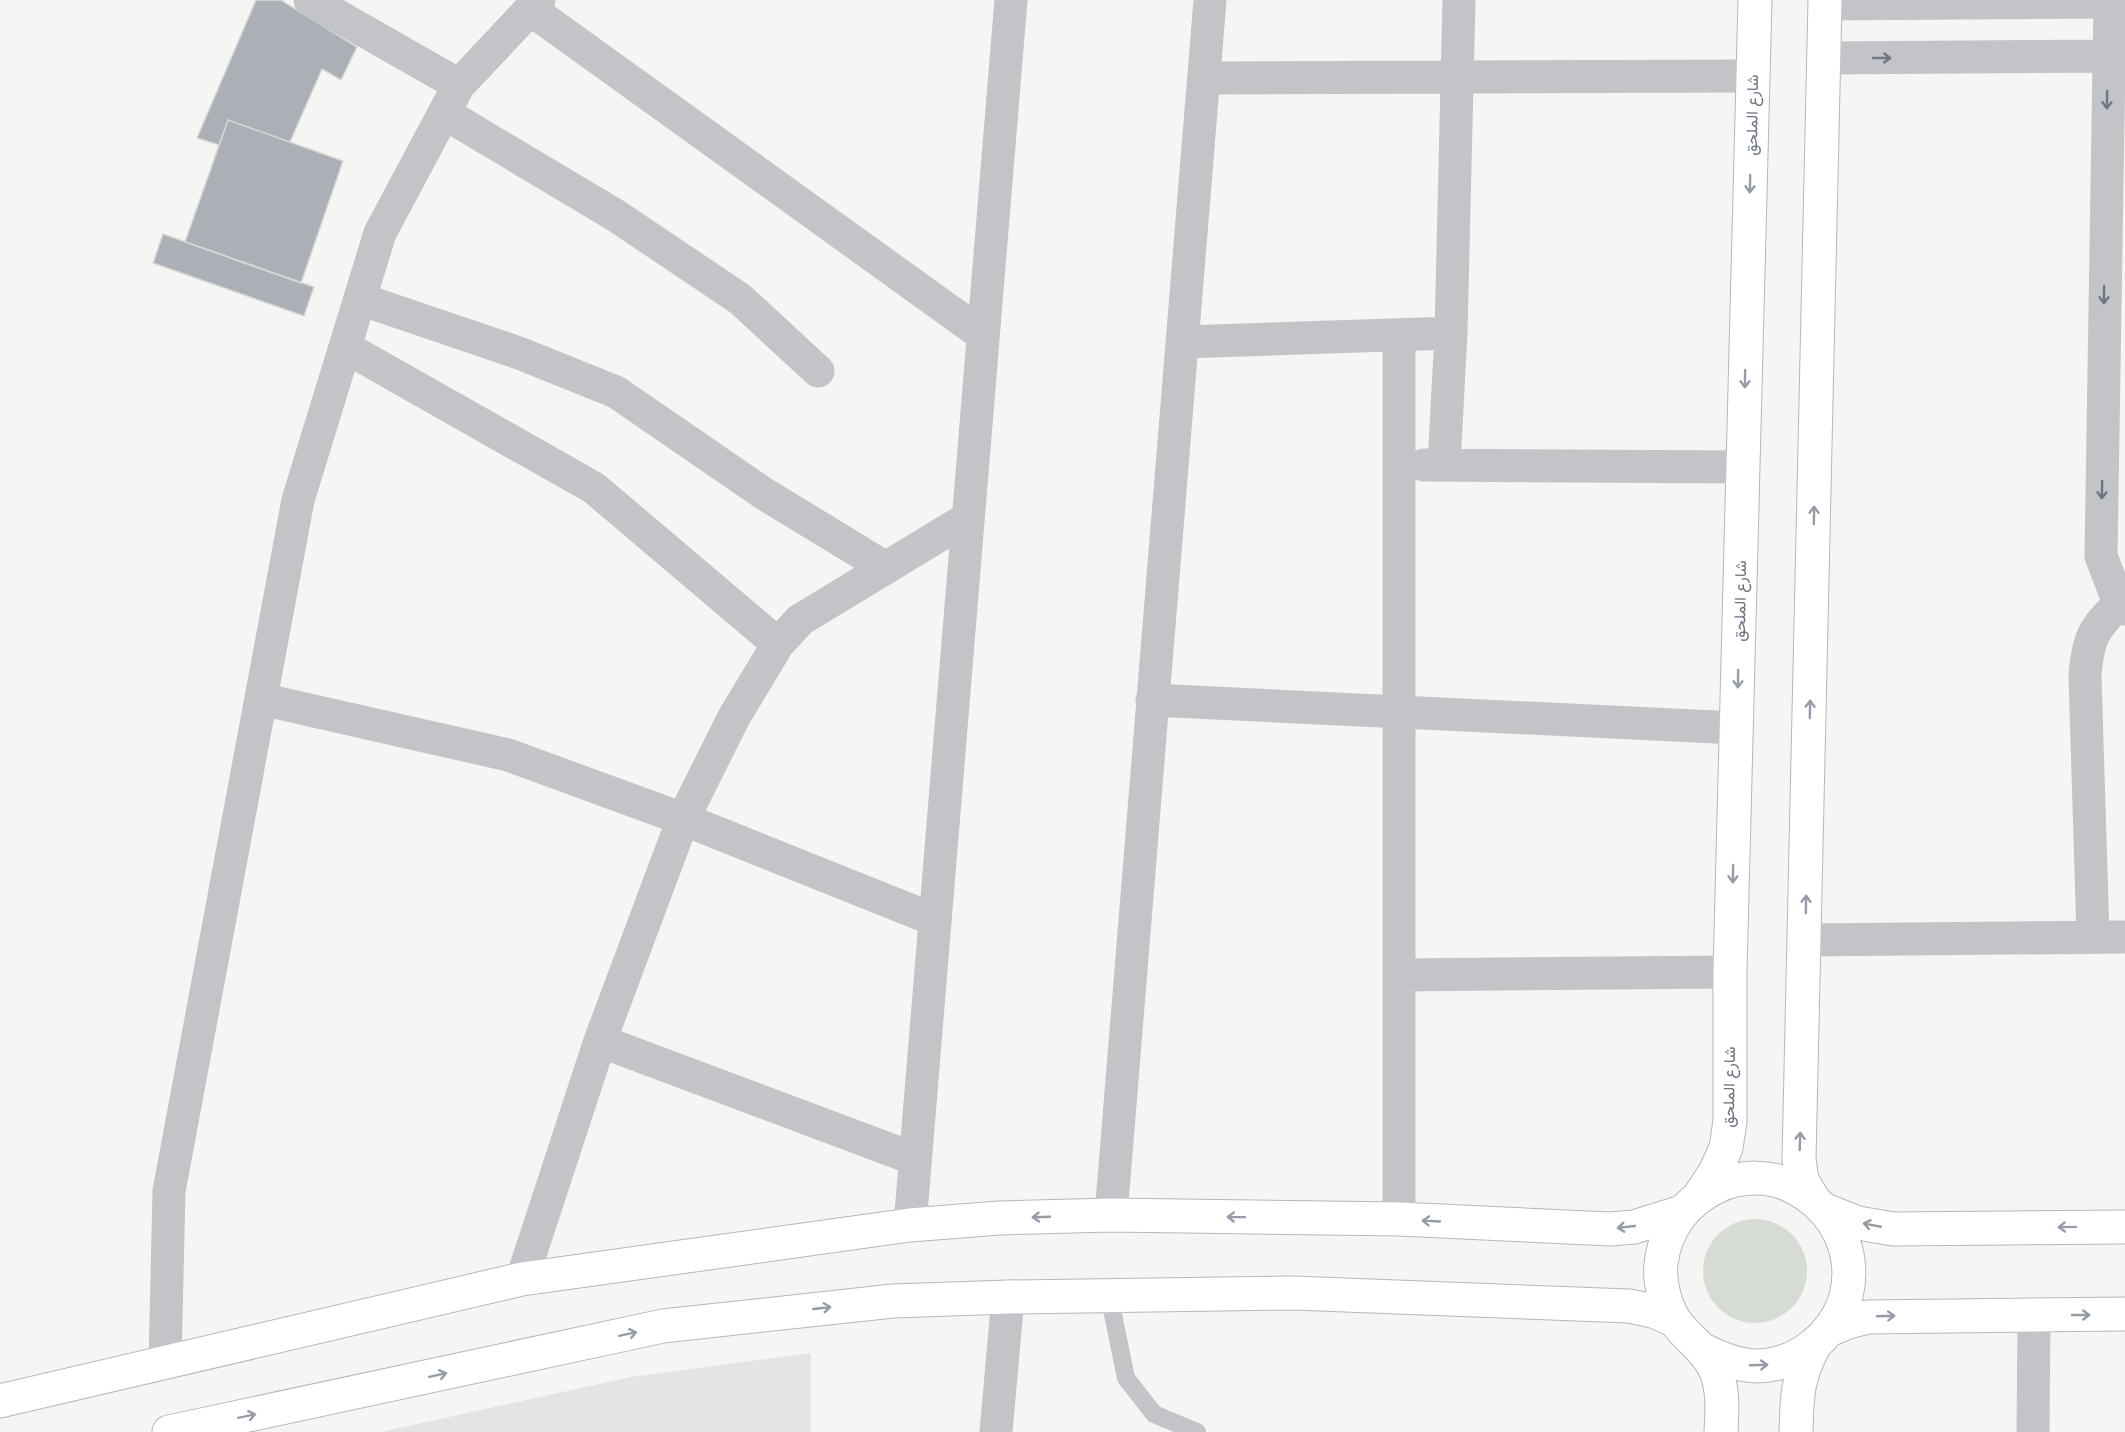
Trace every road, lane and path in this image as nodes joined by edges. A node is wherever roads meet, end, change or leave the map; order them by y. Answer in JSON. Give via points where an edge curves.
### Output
{"nodes":[{"id":1,"x":310,"y":0,"type":"edge"},
{"id":2,"x":1011,"y":0,"type":"edge"},
{"id":3,"x":1210,"y":0,"type":"edge"},
{"id":4,"x":1459,"y":0,"type":"edge"},
{"id":5,"x":1755,"y":0,"type":"edge"},
{"id":6,"x":2110,"y":1,"type":"edge"},
{"id":7,"x":1825,"y":2,"type":"edge"},
{"id":8,"x":535,"y":4,"type":"edge"},
{"id":9,"x":2108,"y":56,"type":"junction"},
{"id":10,"x":1823,"y":58,"type":"junction"},
{"id":11,"x":1753,"y":76,"type":"junction"},
{"id":12,"x":1204,"y":78,"type":"junction"},
{"id":13,"x":1457,"y":78,"type":"junction"},
{"id":14,"x":452,"y":99,"type":"junction"},
{"id":15,"x":360,"y":298,"type":"junction"},
{"id":16,"x":1451,"y":333,"type":"junction"},
{"id":17,"x":983,"y":335,"type":"junction"},
{"id":18,"x":1399,"y":335,"type":"junction"},
{"id":19,"x":1182,"y":342,"type":"junction"},
{"id":20,"x":345,"y":347,"type":"junction"},
{"id":21,"x":818,"y":371,"type":"dead end"},
{"id":22,"x":1399,"y":465,"type":"junction"},
{"id":23,"x":1444,"y":465,"type":"junction"},
{"id":24,"x":1743,"y":467,"type":"junction"},
{"id":25,"x":968,"y":518,"type":"junction"},
{"id":26,"x":886,"y":568,"type":"junction"},
{"id":27,"x":2123,"y":604,"type":"edge"},
{"id":28,"x":778,"y":644,"type":"junction"},
{"id":29,"x":261,"y":699,"type":"junction"},
{"id":30,"x":1152,"y":700,"type":"junction"},
{"id":31,"x":1400,"y":712,"type":"junction"},
{"id":32,"x":1736,"y":728,"type":"junction"},
{"id":33,"x":684,"y":819,"type":"junction"},
{"id":34,"x":935,"y":920,"type":"junction"},
{"id":35,"x":2093,"y":937,"type":"junction"},
{"id":36,"x":2125,"y":937,"type":"edge"},
{"id":37,"x":1806,"y":940,"type":"junction"},
{"id":38,"x":1730,"y":972,"type":"junction"},
{"id":39,"x":1399,"y":975,"type":"junction"},
{"id":40,"x":600,"y":1041,"type":"junction"},
{"id":41,"x":915,"y":1159,"type":"junction"},
{"id":42,"x":1819,"y":1203,"type":"junction"},
{"id":43,"x":1691,"y":1204,"type":"junction"},
{"id":44,"x":1111,"y":1215,"type":"junction"},
{"id":45,"x":1399,"y":1219,"type":"junction"},
{"id":46,"x":910,"y":1225,"type":"junction"},
{"id":47,"x":2125,"y":1227,"type":"edge"},
{"id":48,"x":522,"y":1280,"type":"junction"},
{"id":49,"x":1109,"y":1295,"type":"junction"},
{"id":50,"x":1008,"y":1297,"type":"junction"},
{"id":51,"x":2125,"y":1314,"type":"edge"},
{"id":52,"x":2034,"y":1315,"type":"junction"},
{"id":53,"x":1674,"y":1320,"type":"junction"},
{"id":54,"x":1822,"y":1338,"type":"junction"},
{"id":55,"x":1703,"y":1350,"type":"junction"},
{"id":56,"x":165,"y":1363,"type":"junction"},
{"id":57,"x":0,"y":1401,"type":"edge"},
{"id":58,"x":169,"y":1432,"type":"edge"},
{"id":59,"x":996,"y":1432,"type":"edge"},
{"id":60,"x":1197,"y":1432,"type":"edge"},
{"id":61,"x":1721,"y":1432,"type":"edge"},
{"id":62,"x":1796,"y":1432,"type":"edge"},
{"id":63,"x":2033,"y":1432,"type":"edge"}],
"edges":[{"from":1,"to":14,"type":"street"},
{"from":2,"to":17,"type":"street"},
{"from":3,"to":12,"type":"street"},
{"from":4,"to":13,"type":"street"},
{"from":5,"to":11,"type":"street","name":"شارع الملحق"},
{"from":6,"to":7,"type":"street"},
{"from":6,"to":9,"type":"street"},
{"from":7,"to":10,"type":"street"},
{"from":8,"to":14,"type":"street"},
{"from":8,"to":17,"type":"street"},
{"from":10,"to":9,"type":"street","one_way":true},
{"from":9,"to":27,"type":"street","one_way":true,"via":[[2101,556]]},
{"from":37,"to":10,"type":"street","one_way":true},
{"from":11,"to":13,"type":"street"},
{"from":11,"to":24,"type":"street","name":"شارع الملحق","one_way":true},
{"from":12,"to":13,"type":"street"},
{"from":12,"to":19,"type":"street"},
{"from":13,"to":16,"type":"street"},
{"from":14,"to":15,"type":"street","via":[[380,233]]},
{"from":14,"to":21,"type":"street","via":[[740,299]]},
{"from":15,"to":20,"type":"street"},
{"from":15,"to":26,"type":"street","via":[[519,353],[616,392],[763,493]]},
{"from":16,"to":18,"type":"street"},
{"from":16,"to":23,"type":"street"},
{"from":17,"to":25,"type":"street"},
{"from":18,"to":19,"type":"street"},
{"from":18,"to":22,"type":"street"},
{"from":19,"to":30,"type":"street"},
{"from":20,"to":28,"type":"street","via":[[594,488]]},
{"from":20,"to":29,"type":"street","via":[[298,500]]},
{"from":22,"to":23,"type":"street"},
{"from":22,"to":31,"type":"street"},
{"from":23,"to":24,"type":"street"},
{"from":24,"to":32,"type":"street","name":"شارع الملحق","one_way":true},
{"from":25,"to":26,"type":"street"},
{"from":25,"to":34,"type":"street"},
{"from":26,"to":28,"type":"street","via":[[800,620]]},
{"from":27,"to":35,"type":"street","via":[[2093,633],[2087,651]]},
{"from":28,"to":33,"type":"street","via":[[734,717]]},
{"from":29,"to":33,"type":"street","via":[[508,755]]},
{"from":29,"to":56,"type":"street","via":[[169,1191]]},
{"from":30,"to":31,"type":"street"},
{"from":30,"to":44,"type":"street"},
{"from":31,"to":32,"type":"street"},
{"from":31,"to":39,"type":"street"},
{"from":32,"to":38,"type":"street","name":"شارع الملحق","one_way":true},
{"from":33,"to":34,"type":"street"},
{"from":33,"to":40,"type":"street"},
{"from":34,"to":41,"type":"street"},
{"from":35,"to":36,"type":"street"},
{"from":35,"to":37,"type":"street"},
{"from":42,"to":37,"type":"street","one_way":true,"via":[[1802,1180],[1799,1159]]},
{"from":38,"to":39,"type":"street"},
{"from":38,"to":43,"type":"street","name":"شارع الملحق","via":[[1730,1121],[1715,1172]]},
{"from":39,"to":45,"type":"street"},
{"from":40,"to":41,"type":"street"},
{"from":40,"to":48,"type":"street"},
{"from":41,"to":46,"type":"street"},
{"from":42,"to":43,"type":"street","via":[[1786,1183],[1756,1178],[1727,1182]]},
{"from":47,"to":42,"type":"street","one_way":true,"via":[[1893,1229],[1858,1222]]},
{"from":42,"to":54,"type":"street","via":[[1840,1231],[1848,1256],[1849,1282],[1842,1307]]},
{"from":43,"to":45,"type":"street","one_way":true,"via":[[1634,1227],[1610,1229]]},
{"from":43,"to":53,"type":"street","via":[[1668,1237],[1661,1265],[1664,1294]]},
{"from":45,"to":44,"type":"street","one_way":true},
{"from":44,"to":46,"type":"street","one_way":true},
{"from":46,"to":48,"type":"street"},
{"from":48,"to":56,"type":"street"},
{"from":49,"to":50,"type":"street"},
{"from":49,"to":53,"type":"street","via":[[1294,1293],[1629,1306]]},
{"from":49,"to":60,"type":"lane","via":[[1126,1378],[1154,1414]]},
{"from":58,"to":50,"type":"street","one_way":true,"via":[[663,1326],[893,1301]]},
{"from":50,"to":59,"type":"street"},
{"from":52,"to":51,"type":"street","one_way":true},
{"from":54,"to":52,"type":"street","one_way":true,"via":[[1848,1322],[1868,1317]]},
{"from":52,"to":63,"type":"street"},
{"from":53,"to":55,"type":"street"},
{"from":55,"to":54,"type":"street","one_way":true,"via":[[1724,1361],[1771,1365],[1794,1358]]},
{"from":54,"to":62,"type":"street","via":[[1804,1366],[1797,1388]]},
{"from":55,"to":61,"type":"street","via":[[1715,1370],[1721,1392]]},
{"from":56,"to":57,"type":"street"}]}
